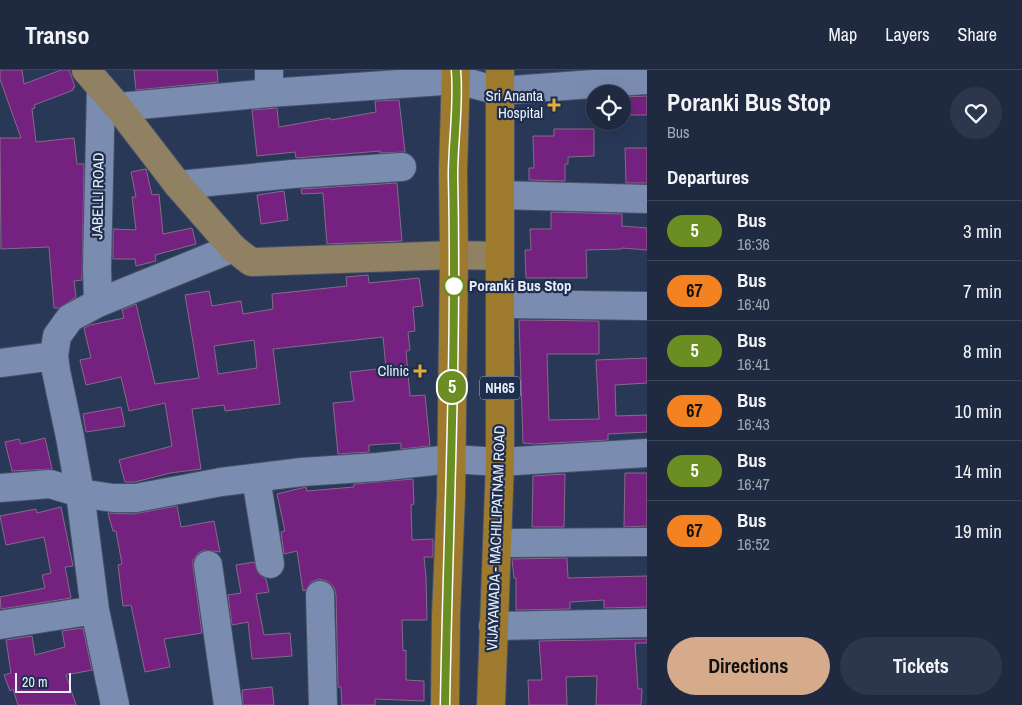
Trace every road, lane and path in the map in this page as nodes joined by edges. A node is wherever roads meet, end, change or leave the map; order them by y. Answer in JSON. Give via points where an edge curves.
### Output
{"nodes":[{"id":1,"x":456,"y":75,"type":"edge"},
{"id":2,"x":500,"y":80,"type":"edge"},
{"id":3,"x":647,"y":80,"type":"edge"},
{"id":4,"x":269,"y":82,"type":"edge"},
{"id":5,"x":102,"y":88,"type":"edge"},
{"id":6,"x":402,"y":167,"type":"dead end"},
{"id":7,"x":178,"y":185,"type":"junction"},
{"id":8,"x":500,"y":195,"type":"junction"},
{"id":9,"x":647,"y":199,"type":"edge"},
{"id":10,"x":233,"y":248,"type":"junction"},
{"id":11,"x":454,"y":255,"type":"junction"},
{"id":12,"x":500,"y":256,"type":"junction"},
{"id":13,"x":98,"y":303,"type":"junction"},
{"id":14,"x":500,"y":304,"type":"junction"},
{"id":15,"x":647,"y":306,"type":"edge"},
{"id":16,"x":54,"y":356,"type":"junction"},
{"id":17,"x":0,"y":362,"type":"edge"},
{"id":18,"x":647,"y":453,"type":"edge"},
{"id":19,"x":452,"y":459,"type":"junction"},
{"id":20,"x":500,"y":462,"type":"junction"},
{"id":21,"x":256,"y":478,"type":"junction"},
{"id":22,"x":0,"y":488,"type":"edge"},
{"id":23,"x":80,"y":493,"type":"junction"},
{"id":24,"x":647,"y":542,"type":"edge"},
{"id":25,"x":497,"y":543,"type":"junction"},
{"id":26,"x":270,"y":564,"type":"dead end"},
{"id":27,"x":208,"y":565,"type":"dead end"},
{"id":28,"x":320,"y":595,"type":"dead end"},
{"id":29,"x":95,"y":610,"type":"junction"},
{"id":30,"x":647,"y":623,"type":"edge"},
{"id":31,"x":0,"y":625,"type":"edge"},
{"id":32,"x":493,"y":626,"type":"junction"},
{"id":33,"x":115,"y":705,"type":"edge"},
{"id":34,"x":228,"y":705,"type":"edge"},
{"id":35,"x":323,"y":705,"type":"edge"},
{"id":36,"x":445,"y":705,"type":"edge"},
{"id":37,"x":491,"y":705,"type":"edge"}],
"edges":[{"from":1,"to":2,"type":"street"},
{"from":1,"to":4,"type":"street"},
{"from":1,"to":11,"type":"highway"},
{"from":2,"to":3,"type":"street"},
{"from":2,"to":8,"type":"highway","name":"VIJAYAWADA - MACHILIPATNAM ROAD","number":"NH65"},
{"from":4,"to":5,"type":"street"},
{"from":5,"to":7,"type":"main road"},
{"from":5,"to":13,"type":"street","name":"JABELLI ROAD"},
{"from":6,"to":7,"type":"street"},
{"from":7,"to":10,"type":"main road"},
{"from":8,"to":9,"type":"street"},
{"from":8,"to":12,"type":"highway","name":"VIJAYAWADA - MACHILIPATNAM ROAD","number":"NH65"},
{"from":10,"to":11,"type":"main road","via":[[251,262]]},
{"from":10,"to":13,"type":"street"},
{"from":11,"to":12,"type":"main road"},
{"from":11,"to":19,"type":"highway"},
{"from":12,"to":14,"type":"highway","name":"VIJAYAWADA - MACHILIPATNAM ROAD","number":"NH65"},
{"from":13,"to":16,"type":"street","via":[[70,318],[57,336]]},
{"from":14,"to":15,"type":"street"},
{"from":14,"to":20,"type":"highway","name":"VIJAYAWADA - MACHILIPATNAM ROAD","number":"NH65"},
{"from":16,"to":17,"type":"street"},
{"from":16,"to":23,"type":"street"},
{"from":18,"to":20,"type":"street"},
{"from":19,"to":20,"type":"street"},
{"from":19,"to":21,"type":"street"},
{"from":19,"to":36,"type":"highway"},
{"from":20,"to":25,"type":"highway","name":"VIJAYAWADA - MACHILIPATNAM ROAD","number":"NH65"},
{"from":21,"to":23,"type":"street","via":[[136,498]]},
{"from":21,"to":26,"type":"street"},
{"from":22,"to":23,"type":"street","via":[[50,484]]},
{"from":23,"to":29,"type":"street"},
{"from":24,"to":25,"type":"street"},
{"from":25,"to":32,"type":"highway","name":"VIJAYAWADA - MACHILIPATNAM ROAD","number":"NH65"},
{"from":27,"to":34,"type":"street"},
{"from":28,"to":35,"type":"street"},
{"from":29,"to":31,"type":"street"},
{"from":29,"to":33,"type":"street"},
{"from":30,"to":32,"type":"street"},
{"from":32,"to":37,"type":"highway","name":"VIJAYAWADA - MACHILIPATNAM ROAD","number":"NH65"}]}
